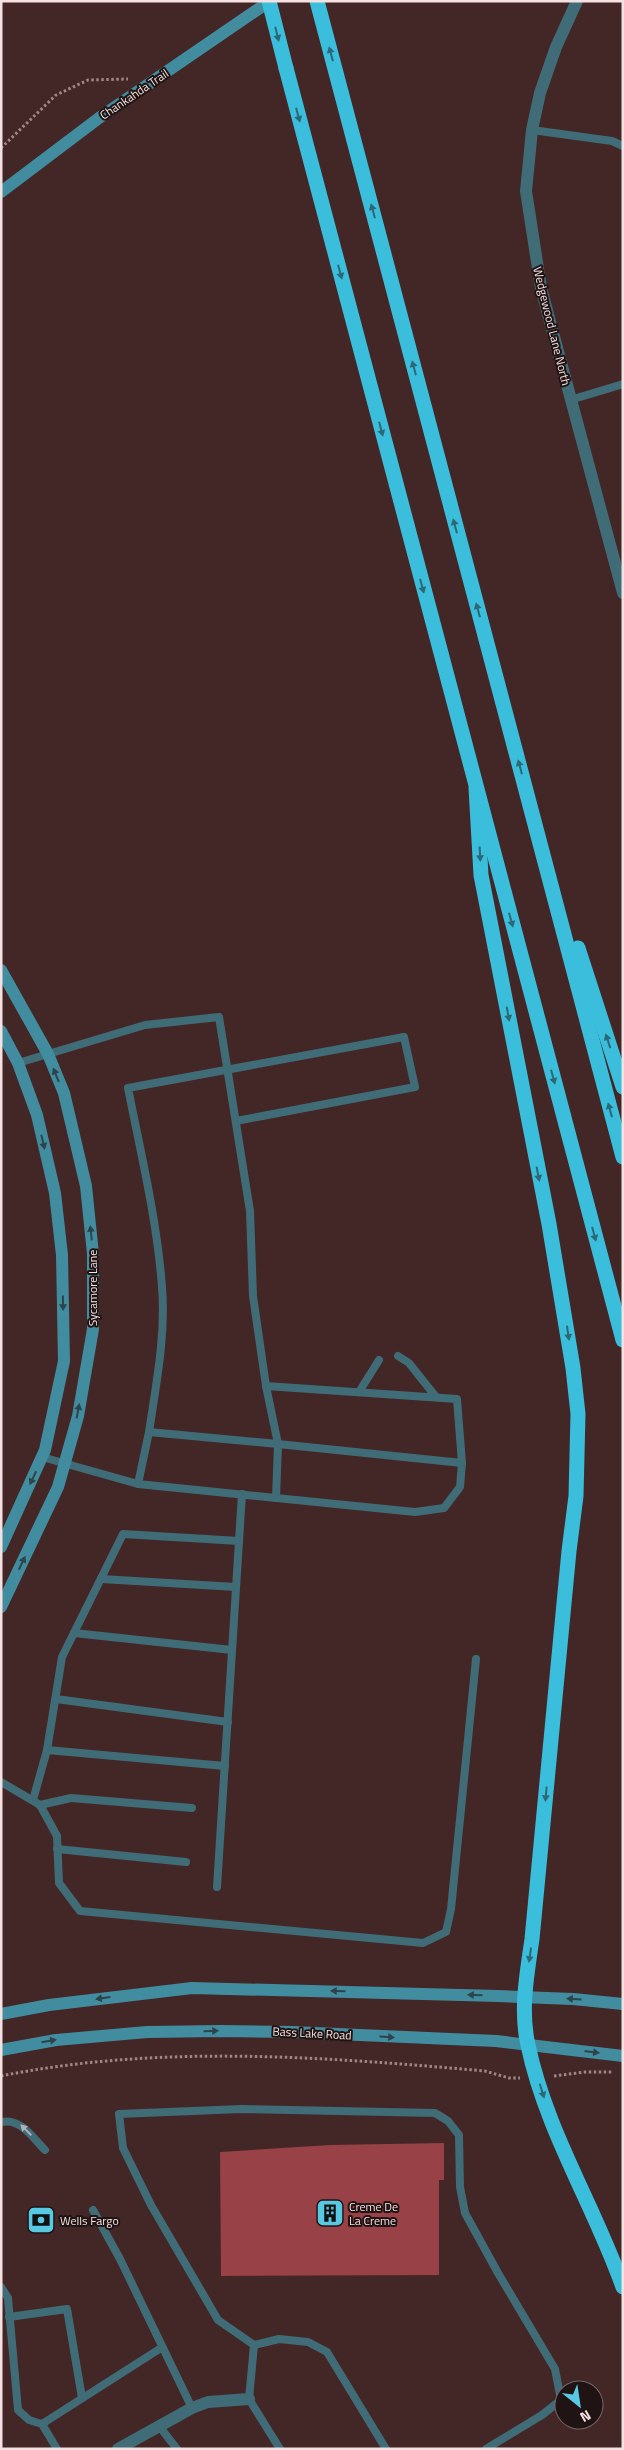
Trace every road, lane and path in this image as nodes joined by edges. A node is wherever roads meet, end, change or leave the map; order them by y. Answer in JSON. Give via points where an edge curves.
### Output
{"nodes":[{"id":1,"x":270,"y":1,"type":"edge"},
{"id":2,"x":317,"y":1,"type":"edge"},
{"id":3,"x":577,"y":1,"type":"edge"},
{"id":4,"x":129,"y":79,"type":"dead end"},
{"id":5,"x":532,"y":130,"type":"junction"},
{"id":6,"x":623,"y":146,"type":"edge"},
{"id":7,"x":1,"y":148,"type":"edge"},
{"id":8,"x":1,"y":192,"type":"edge"},
{"id":9,"x":623,"y":384,"type":"edge"},
{"id":10,"x":570,"y":400,"type":"junction"},
{"id":11,"x":623,"y":593,"type":"edge"},
{"id":12,"x":476,"y":788,"type":"junction"},
{"id":13,"x":526,"y":790,"type":"junction"},
{"id":14,"x":1,"y":970,"type":"edge"},
{"id":15,"x":1,"y":1031,"type":"edge"},
{"id":16,"x":48,"y":1054,"type":"junction"},
{"id":17,"x":18,"y":1063,"type":"junction"},
{"id":18,"x":228,"y":1071,"type":"junction"},
{"id":19,"x":623,"y":1087,"type":"edge"},
{"id":20,"x":236,"y":1121,"type":"junction"},
{"id":21,"x":623,"y":1157,"type":"edge"},
{"id":22,"x":623,"y":1340,"type":"edge"},
{"id":23,"x":398,"y":1356,"type":"dead end"},
{"id":24,"x":379,"y":1360,"type":"dead end"},
{"id":25,"x":266,"y":1386,"type":"junction"},
{"id":26,"x":359,"y":1392,"type":"junction"},
{"id":27,"x":436,"y":1397,"type":"junction"},
{"id":28,"x":149,"y":1432,"type":"junction"},
{"id":29,"x":278,"y":1444,"type":"junction"},
{"id":30,"x":42,"y":1457,"type":"junction"},
{"id":31,"x":462,"y":1463,"type":"junction"},
{"id":32,"x":64,"y":1464,"type":"junction"},
{"id":33,"x":138,"y":1484,"type":"junction"},
{"id":34,"x":242,"y":1494,"type":"junction"},
{"id":35,"x":276,"y":1498,"type":"junction"},
{"id":36,"x":240,"y":1541,"type":"junction"},
{"id":37,"x":1,"y":1547,"type":"edge"},
{"id":38,"x":101,"y":1579,"type":"junction"},
{"id":39,"x":236,"y":1587,"type":"junction"},
{"id":40,"x":1,"y":1607,"type":"edge"},
{"id":41,"x":74,"y":1633,"type":"junction"},
{"id":42,"x":232,"y":1650,"type":"junction"},
{"id":43,"x":476,"y":1659,"type":"dead end"},
{"id":44,"x":56,"y":1699,"type":"junction"},
{"id":45,"x":228,"y":1722,"type":"junction"},
{"id":46,"x":48,"y":1750,"type":"junction"},
{"id":47,"x":225,"y":1766,"type":"junction"},
{"id":48,"x":2,"y":1781,"type":"edge"},
{"id":49,"x":37,"y":1802,"type":"junction"},
{"id":50,"x":192,"y":1808,"type":"dead end"},
{"id":51,"x":58,"y":1849,"type":"junction"},
{"id":52,"x":186,"y":1862,"type":"dead end"},
{"id":53,"x":217,"y":1887,"type":"dead end"},
{"id":54,"x":524,"y":1997,"type":"junction"},
{"id":55,"x":623,"y":2004,"type":"edge"},
{"id":56,"x":1,"y":2014,"type":"edge"},
{"id":57,"x":527,"y":2045,"type":"junction"},
{"id":58,"x":1,"y":2050,"type":"edge"},
{"id":59,"x":623,"y":2056,"type":"edge"},
{"id":60,"x":613,"y":2072,"type":"dead end"},
{"id":61,"x":1,"y":2076,"type":"edge"},
{"id":62,"x":538,"y":2078,"type":"junction"},
{"id":63,"x":1,"y":2122,"type":"edge"},
{"id":64,"x":45,"y":2150,"type":"dead end"},
{"id":65,"x":93,"y":2210,"type":"dead end"},
{"id":66,"x":611,"y":2253,"type":"junction"},
{"id":67,"x":623,"y":2268,"type":"edge"},
{"id":68,"x":1,"y":2287,"type":"edge"},
{"id":69,"x":623,"y":2287,"type":"edge"},
{"id":70,"x":9,"y":2317,"type":"junction"},
{"id":71,"x":254,"y":2345,"type":"junction"},
{"id":72,"x":161,"y":2348,"type":"junction"},
{"id":73,"x":82,"y":2398,"type":"junction"},
{"id":74,"x":249,"y":2399,"type":"junction"},
{"id":75,"x":192,"y":2408,"type":"junction"},
{"id":76,"x":42,"y":2424,"type":"junction"},
{"id":77,"x":159,"y":2426,"type":"junction"},
{"id":78,"x":57,"y":2449,"type":"edge"},
{"id":79,"x":118,"y":2449,"type":"edge"},
{"id":80,"x":177,"y":2449,"type":"edge"},
{"id":81,"x":280,"y":2449,"type":"edge"},
{"id":82,"x":386,"y":2449,"type":"edge"},
{"id":83,"x":486,"y":2449,"type":"edge"}],
"edges":[{"from":1,"to":8,"type":"street","name":"Chankahda Trail","via":[[99,118]]},
{"from":1,"to":12,"type":"highway","one_way":true,"bridge":true},
{"from":13,"to":2,"type":"highway","one_way":true},
{"from":3,"to":5,"type":"street","name":"Wedgewood Lane North","via":[[556,46]]},
{"from":4,"to":7,"type":"path","via":[[88,80],[56,95]]},
{"from":5,"to":6,"type":"lane","via":[[612,141]]},
{"from":5,"to":10,"type":"street","name":"Wedgewood Lane North","via":[[526,191],[533,241],[540,288]]},
{"from":9,"to":10,"type":"lane"},
{"from":10,"to":11,"type":"street","name":"Wedgewood Lane North"},
{"from":12,"to":22,"type":"highway","one_way":true},
{"from":12,"to":54,"type":"highway","one_way":true,"via":[[481,875],[568,1327],[578,1414],[576,1496]]},
{"from":19,"to":13,"type":"highway","one_way":true},
{"from":21,"to":13,"type":"highway","one_way":true},
{"from":14,"to":16,"type":"street","name":"Sycamore Lane"},
{"from":15,"to":17,"type":"street"},
{"from":16,"to":17,"type":"lane"},
{"from":16,"to":18,"type":"lane","via":[[145,1025],[219,1017]]},
{"from":32,"to":16,"type":"street","name":"Sycamore Lane","one_way":true,"via":[[78,1416],[93,1329],[94,1254],[86,1186],[64,1093]]},
{"from":17,"to":30,"type":"street","one_way":true,"via":[[37,1115],[52,1183],[62,1255],[64,1361]]},
{"from":18,"to":20,"type":"lane"},
{"from":18,"to":20,"type":"lane","via":[[404,1037],[415,1088]]},
{"from":18,"to":28,"type":"lane","via":[[128,1088],[153,1212],[162,1289],[160,1358]]},
{"from":20,"to":25,"type":"lane","via":[[250,1211],[254,1296]]},
{"from":23,"to":27,"type":"lane","via":[[409,1363]]},
{"from":24,"to":26,"type":"lane"},
{"from":25,"to":26,"type":"lane"},
{"from":25,"to":29,"type":"lane"},
{"from":26,"to":27,"type":"lane"},
{"from":27,"to":31,"type":"lane","via":[[457,1399]]},
{"from":28,"to":29,"type":"lane"},
{"from":28,"to":33,"type":"lane"},
{"from":29,"to":31,"type":"lane"},
{"from":29,"to":35,"type":"lane"},
{"from":30,"to":32,"type":"lane"},
{"from":30,"to":37,"type":"street","one_way":true},
{"from":31,"to":35,"type":"lane","via":[[460,1487],[444,1508],[415,1512]]},
{"from":32,"to":33,"type":"lane"},
{"from":40,"to":32,"type":"street","name":"Sycamore Lane","one_way":true,"via":[[58,1487]]},
{"from":33,"to":34,"type":"lane"},
{"from":34,"to":35,"type":"lane"},
{"from":34,"to":36,"type":"lane"},
{"from":36,"to":38,"type":"lane","via":[[123,1534]]},
{"from":36,"to":39,"type":"lane"},
{"from":38,"to":39,"type":"lane"},
{"from":38,"to":41,"type":"lane"},
{"from":39,"to":42,"type":"lane"},
{"from":41,"to":42,"type":"lane"},
{"from":41,"to":44,"type":"lane","via":[[62,1657]]},
{"from":42,"to":45,"type":"lane"},
{"from":43,"to":51,"type":"lane","via":[[451,1909],[446,1932],[423,1943],[80,1911],[59,1883]]},
{"from":44,"to":45,"type":"lane"},
{"from":44,"to":46,"type":"lane"},
{"from":45,"to":47,"type":"lane"},
{"from":46,"to":47,"type":"lane"},
{"from":46,"to":49,"type":"lane"},
{"from":47,"to":53,"type":"lane"},
{"from":48,"to":49,"type":"lane"},
{"from":49,"to":50,"type":"lane","via":[[72,1798]]},
{"from":49,"to":51,"type":"lane","via":[[57,1836]]},
{"from":51,"to":52,"type":"lane"},
{"from":55,"to":54,"type":"street","one_way":true},
{"from":54,"to":56,"type":"street","one_way":true,"via":[[192,1988]]},
{"from":54,"to":57,"type":"highway"},
{"from":58,"to":57,"type":"street","name":"Bass Lake Road","one_way":true,"via":[[56,2040],[138,2033],[221,2031],[496,2041]]},
{"from":57,"to":59,"type":"street","name":"Bass Lake Road","one_way":true},
{"from":57,"to":62,"type":"highway"},
{"from":60,"to":62,"type":"path"},
{"from":61,"to":62,"type":"path","via":[[76,2064],[210,2057],[331,2059],[485,2071],[509,2078]]},
{"from":62,"to":66,"type":"highway","one_way":true,"via":[[552,2126]]},
{"from":64,"to":63,"type":"lane","one_way":true,"via":[[20,2124]]},
{"from":65,"to":72,"type":"lane","via":[[120,2259]]},
{"from":66,"to":67,"type":"highway"},
{"from":66,"to":69,"type":"highway"},
{"from":68,"to":70,"type":"lane","via":[[8,2298]]},
{"from":70,"to":73,"type":"lane","via":[[68,2309]]},
{"from":70,"to":76,"type":"lane","via":[[18,2410],[29,2420]]},
{"from":71,"to":74,"type":"lane"},
{"from":71,"to":82,"type":"lane","via":[[278,2339],[308,2342],[327,2352]]},
{"from":71,"to":83,"type":"lane","via":[[218,2320],[151,2205],[123,2148],[119,2114],[242,2109],[435,2113],[448,2121],[459,2135],[460,2187],[465,2213],[555,2369],[561,2400]]},
{"from":72,"to":73,"type":"lane"},
{"from":72,"to":75,"type":"lane"},
{"from":73,"to":76,"type":"lane"},
{"from":74,"to":75,"type":"street","via":[[208,2402]]},
{"from":74,"to":81,"type":"lane"},
{"from":75,"to":77,"type":"street"},
{"from":76,"to":78,"type":"lane"},
{"from":77,"to":79,"type":"street"},
{"from":77,"to":80,"type":"lane"}]}
